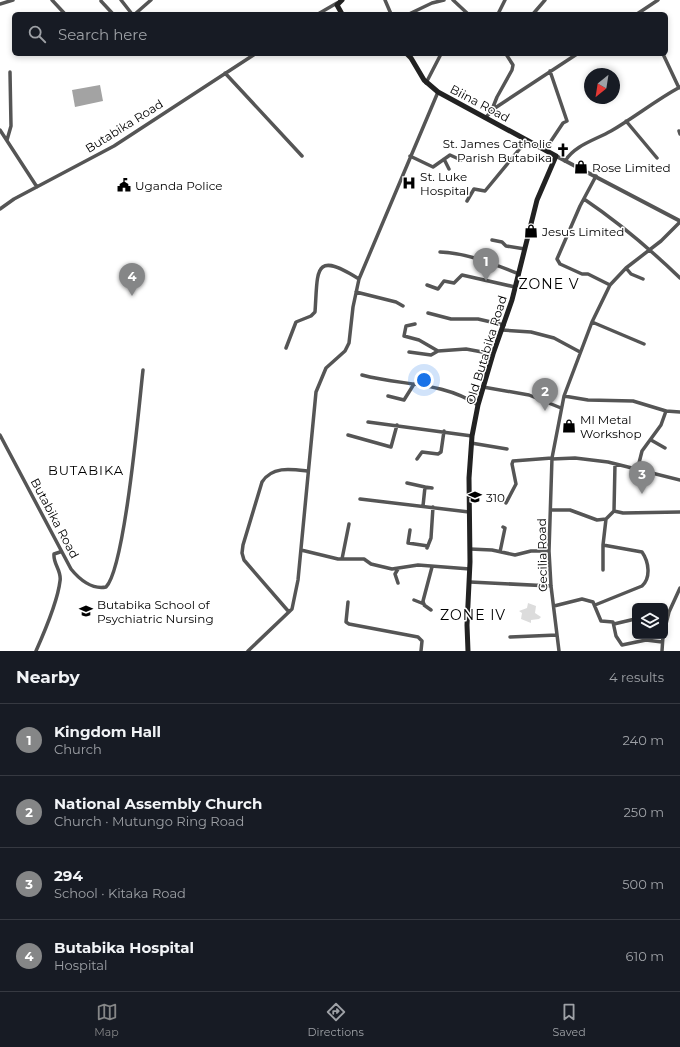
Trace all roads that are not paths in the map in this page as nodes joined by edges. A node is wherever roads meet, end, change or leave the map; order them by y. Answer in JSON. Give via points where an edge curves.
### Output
{"nodes":[{"id":1,"x":13,"y":0,"type":"edge"},
{"id":2,"x":52,"y":0,"type":"edge"},
{"id":3,"x":121,"y":0,"type":"edge"},
{"id":4,"x":152,"y":0,"type":"edge"},
{"id":5,"x":385,"y":0,"type":"edge"},
{"id":6,"x":444,"y":0,"type":"edge"},
{"id":7,"x":453,"y":0,"type":"edge"},
{"id":8,"x":505,"y":0,"type":"edge"},
{"id":9,"x":545,"y":0,"type":"edge"},
{"id":10,"x":658,"y":0,"type":"edge"},
{"id":11,"x":101,"y":1,"type":"edge"},
{"id":12,"x":339,"y":2,"type":"edge"},
{"id":13,"x":0,"y":4,"type":"edge"},
{"id":14,"x":63,"y":12,"type":"edge"},
{"id":15,"x":111,"y":12,"type":"edge"},
{"id":16,"x":130,"y":12,"type":"edge"},
{"id":17,"x":137,"y":12,"type":"edge"},
{"id":18,"x":322,"y":12,"type":"edge"},
{"id":19,"x":340,"y":12,"type":"edge"},
{"id":20,"x":389,"y":12,"type":"edge"},
{"id":21,"x":413,"y":12,"type":"edge"},
{"id":22,"x":466,"y":12,"type":"edge"},
{"id":23,"x":499,"y":12,"type":"edge"},
{"id":24,"x":535,"y":12,"type":"edge"},
{"id":25,"x":644,"y":12,"type":"edge"},
{"id":26,"x":252,"y":56,"type":"edge"},
{"id":27,"x":409,"y":56,"type":"edge"},
{"id":28,"x":440,"y":56,"type":"edge"},
{"id":29,"x":507,"y":56,"type":"edge"},
{"id":30,"x":573,"y":56,"type":"edge"},
{"id":31,"x":664,"y":56,"type":"edge"},
{"id":32,"x":10,"y":72,"type":"dead end"},
{"id":33,"x":550,"y":72,"type":"junction"},
{"id":34,"x":226,"y":73,"type":"junction"},
{"id":35,"x":426,"y":83,"type":"junction"},
{"id":36,"x":680,"y":87,"type":"edge"},
{"id":37,"x":438,"y":92,"type":"junction"},
{"id":38,"x":490,"y":113,"type":"junction"},
{"id":39,"x":486,"y":118,"type":"junction"},
{"id":40,"x":626,"y":121,"type":"junction"},
{"id":41,"x":0,"y":130,"type":"edge"},
{"id":42,"x":6,"y":140,"type":"junction"},
{"id":43,"x":527,"y":140,"type":"junction"},
{"id":44,"x":545,"y":150,"type":"junction"},
{"id":45,"x":302,"y":156,"type":"dead end"},
{"id":46,"x":410,"y":156,"type":"junction"},
{"id":47,"x":556,"y":156,"type":"junction"},
{"id":48,"x":657,"y":158,"type":"dead end"},
{"id":49,"x":444,"y":159,"type":"junction"},
{"id":50,"x":462,"y":160,"type":"dead end"},
{"id":51,"x":564,"y":160,"type":"junction"},
{"id":52,"x":449,"y":169,"type":"dead end"},
{"id":53,"x":596,"y":176,"type":"junction"},
{"id":54,"x":37,"y":187,"type":"junction"},
{"id":55,"x":584,"y":199,"type":"junction"},
{"id":56,"x":467,"y":201,"type":"dead end"},
{"id":57,"x":0,"y":209,"type":"edge"},
{"id":58,"x":680,"y":222,"type":"edge"},
{"id":59,"x":492,"y":240,"type":"dead end"},
{"id":60,"x":525,"y":249,"type":"junction"},
{"id":61,"x":651,"y":249,"type":"junction"},
{"id":62,"x":440,"y":252,"type":"dead end"},
{"id":63,"x":626,"y":268,"type":"junction"},
{"id":64,"x":519,"y":274,"type":"junction"},
{"id":65,"x":582,"y":274,"type":"junction"},
{"id":66,"x":680,"y":278,"type":"edge"},
{"id":67,"x":359,"y":279,"type":"junction"},
{"id":68,"x":580,"y":279,"type":"dead end"},
{"id":69,"x":643,"y":279,"type":"dead end"},
{"id":70,"x":427,"y":285,"type":"dead end"},
{"id":71,"x":610,"y":285,"type":"junction"},
{"id":72,"x":515,"y":287,"type":"junction"},
{"id":73,"x":356,"y":292,"type":"junction"},
{"id":74,"x":403,"y":306,"type":"dead end"},
{"id":75,"x":428,"y":313,"type":"dead end"},
{"id":76,"x":592,"y":322,"type":"junction"},
{"id":77,"x":415,"y":324,"type":"dead end"},
{"id":78,"x":503,"y":328,"type":"junction"},
{"id":79,"x":644,"y":344,"type":"dead end"},
{"id":80,"x":286,"y":348,"type":"dead end"},
{"id":81,"x":409,"y":352,"type":"dead end"},
{"id":82,"x":438,"y":352,"type":"junction"},
{"id":83,"x":580,"y":352,"type":"junction"},
{"id":84,"x":493,"y":354,"type":"junction"},
{"id":85,"x":143,"y":370,"type":"dead end"},
{"id":86,"x":362,"y":375,"type":"dead end"},
{"id":87,"x":414,"y":384,"type":"junction"},
{"id":88,"x":483,"y":387,"type":"junction"},
{"id":89,"x":388,"y":396,"type":"dead end"},
{"id":90,"x":564,"y":396,"type":"junction"},
{"id":91,"x":478,"y":405,"type":"junction"},
{"id":92,"x":561,"y":408,"type":"junction"},
{"id":93,"x":666,"y":411,"type":"junction"},
{"id":94,"x":680,"y":412,"type":"edge"},
{"id":95,"x":368,"y":422,"type":"dead end"},
{"id":96,"x":397,"y":425,"type":"junction"},
{"id":97,"x":444,"y":431,"type":"junction"},
{"id":98,"x":0,"y":435,"type":"edge"},
{"id":99,"x":348,"y":435,"type":"dead end"},
{"id":100,"x":472,"y":436,"type":"junction"},
{"id":101,"x":651,"y":440,"type":"junction"},
{"id":102,"x":471,"y":443,"type":"junction"},
{"id":103,"x":665,"y":448,"type":"dead end"},
{"id":104,"x":507,"y":449,"type":"dead end"},
{"id":105,"x":552,"y":458,"type":"junction"},
{"id":106,"x":417,"y":459,"type":"dead end"},
{"id":107,"x":615,"y":464,"type":"junction"},
{"id":108,"x":637,"y":471,"type":"junction"},
{"id":109,"x":308,"y":472,"type":"junction"},
{"id":110,"x":412,"y":478,"type":"dead end"},
{"id":111,"x":680,"y":480,"type":"edge"},
{"id":112,"x":425,"y":487,"type":"junction"},
{"id":113,"x":432,"y":488,"type":"dead end"},
{"id":114,"x":360,"y":499,"type":"dead end"},
{"id":115,"x":506,"y":503,"type":"dead end"},
{"id":116,"x":423,"y":506,"type":"junction"},
{"id":117,"x":433,"y":507,"type":"junction"},
{"id":118,"x":551,"y":510,"type":"junction"},
{"id":119,"x":614,"y":511,"type":"junction"},
{"id":120,"x":469,"y":512,"type":"junction"},
{"id":121,"x":680,"y":512,"type":"edge"},
{"id":122,"x":606,"y":519,"type":"junction"},
{"id":123,"x":349,"y":524,"type":"dead end"},
{"id":124,"x":503,"y":527,"type":"dead end"},
{"id":125,"x":410,"y":530,"type":"dead end"},
{"id":126,"x":603,"y":545,"type":"junction"},
{"id":127,"x":301,"y":550,"type":"junction"},
{"id":128,"x":470,"y":550,"type":"junction"},
{"id":129,"x":549,"y":551,"type":"junction"},
{"id":130,"x":60,"y":552,"type":"junction"},
{"id":131,"x":500,"y":552,"type":"junction"},
{"id":132,"x":342,"y":559,"type":"junction"},
{"id":133,"x":402,"y":566,"type":"junction"},
{"id":134,"x":432,"y":567,"type":"junction"},
{"id":135,"x":470,"y":569,"type":"junction"},
{"id":136,"x":603,"y":570,"type":"dead end"},
{"id":137,"x":470,"y":582,"type":"junction"},
{"id":138,"x":398,"y":583,"type":"dead end"},
{"id":139,"x":551,"y":586,"type":"junction"},
{"id":140,"x":680,"y":588,"type":"edge"},
{"id":141,"x":414,"y":600,"type":"dead end"},
{"id":142,"x":348,"y":602,"type":"dead end"},
{"id":143,"x":424,"y":604,"type":"junction"},
{"id":144,"x":595,"y":605,"type":"junction"},
{"id":145,"x":554,"y":606,"type":"junction"},
{"id":146,"x":431,"y":610,"type":"dead end"},
{"id":147,"x":289,"y":612,"type":"junction"},
{"id":148,"x":668,"y":613,"type":"edge"},
{"id":149,"x":632,"y":619,"type":"edge"},
{"id":150,"x":614,"y":624,"type":"junction"},
{"id":151,"x":557,"y":635,"type":"junction"},
{"id":152,"x":510,"y":637,"type":"dead end"},
{"id":153,"x":662,"y":639,"type":"edge"},
{"id":154,"x":662,"y":642,"type":"junction"},
{"id":155,"x":36,"y":651,"type":"edge"},
{"id":156,"x":248,"y":651,"type":"edge"},
{"id":157,"x":421,"y":651,"type":"edge"},
{"id":158,"x":468,"y":651,"type":"edge"},
{"id":159,"x":559,"y":651,"type":"edge"},
{"id":160,"x":662,"y":651,"type":"edge"}],
"edges":[{"from":1,"to":13,"type":"street"},
{"from":2,"to":14,"type":"street"},
{"from":3,"to":16,"type":"street"},
{"from":4,"to":17,"type":"street"},
{"from":5,"to":20,"type":"street"},
{"from":6,"to":21,"type":"street"},
{"from":7,"to":22,"type":"street"},
{"from":8,"to":23,"type":"street"},
{"from":9,"to":24,"type":"street"},
{"from":10,"to":25,"type":"street"},
{"from":11,"to":15,"type":"street"},
{"from":12,"to":18,"type":"street"},
{"from":12,"to":19,"type":"main road"},
{"from":26,"to":34,"type":"street","name":"Butabika Road"},
{"from":27,"to":35,"type":"main road","name":"Biina Road"},
{"from":28,"to":35,"type":"street"},
{"from":29,"to":38,"type":"street","via":[[513,65],[512,70]]},
{"from":30,"to":33,"type":"street"},
{"from":31,"to":36,"type":"street"},
{"from":32,"to":42,"type":"street","via":[[11,126]]},
{"from":33,"to":38,"type":"street"},
{"from":33,"to":44,"type":"street","via":[[567,121]]},
{"from":34,"to":45,"type":"street"},
{"from":34,"to":54,"type":"street","name":"Butabika Road","via":[[114,146]]},
{"from":35,"to":37,"type":"main road","name":"Biina Road"},
{"from":36,"to":40,"type":"street"},
{"from":37,"to":39,"type":"main road","name":"Biina Road"},
{"from":37,"to":46,"type":"street"},
{"from":38,"to":39,"type":"street"},
{"from":39,"to":43,"type":"main road","name":"Biina Road"},
{"from":40,"to":48,"type":"street"},
{"from":40,"to":51,"type":"street","via":[[577,148]]},
{"from":41,"to":42,"type":"street"},
{"from":42,"to":54,"type":"street"},
{"from":43,"to":44,"type":"main road","name":"Biina Road"},
{"from":43,"to":56,"type":"street","via":[[486,191],[474,189]]},
{"from":44,"to":47,"type":"main road","name":"Biina Road"},
{"from":46,"to":49,"type":"street","via":[[433,167]]},
{"from":46,"to":67,"type":"street"},
{"from":47,"to":51,"type":"street"},
{"from":47,"to":60,"type":"main road","name":"Old Butabika Road","via":[[539,194]]},
{"from":49,"to":50,"type":"street","via":[[450,155]]},
{"from":49,"to":52,"type":"street"},
{"from":51,"to":53,"type":"street"},
{"from":53,"to":55,"type":"street"},
{"from":53,"to":58,"type":"street"},
{"from":54,"to":57,"type":"street","name":"Butabika Road"},
{"from":55,"to":61,"type":"street"},
{"from":55,"to":65,"type":"street","via":[[556,259],[560,264]]},
{"from":58,"to":61,"type":"street","name":"Cecilia Road"},
{"from":59,"to":60,"type":"street","via":[[502,242],[506,246]]},
{"from":60,"to":64,"type":"main road","name":"Old Butabika Road"},
{"from":61,"to":63,"type":"street","name":"Cecilia Road"},
{"from":61,"to":66,"type":"street"},
{"from":62,"to":64,"type":"street","via":[[484,261]]},
{"from":63,"to":69,"type":"street","via":[[631,274]]},
{"from":63,"to":71,"type":"street","name":"Cecilia Road"},
{"from":64,"to":72,"type":"main road","name":"Old Butabika Road"},
{"from":65,"to":68,"type":"street"},
{"from":65,"to":71,"type":"street","via":[[588,274]]},
{"from":67,"to":73,"type":"street"},
{"from":67,"to":80,"type":"street","via":[[333,265],[327,264],[322,267],[318,272],[315,312],[296,322]]},
{"from":70,"to":72,"type":"street","via":[[438,289],[444,281],[454,283],[462,275]]},
{"from":71,"to":76,"type":"street","name":"Cecilia Road"},
{"from":72,"to":78,"type":"main road","name":"Old Butabika Road"},
{"from":73,"to":74,"type":"street"},
{"from":73,"to":109,"type":"street","via":[[349,343],[345,351],[326,368],[316,392]]},
{"from":75,"to":78,"type":"street","via":[[451,319],[478,319]]},
{"from":76,"to":79,"type":"street"},
{"from":76,"to":83,"type":"street","name":"Cecilia Road"},
{"from":77,"to":82,"type":"street","via":[[406,326],[404,336],[419,340]]},
{"from":78,"to":83,"type":"street","via":[[554,338]]},
{"from":78,"to":84,"type":"main road","name":"Old Butabika Road"},
{"from":81,"to":82,"type":"street","via":[[431,355]]},
{"from":82,"to":84,"type":"street","via":[[466,349]]},
{"from":83,"to":90,"type":"street","name":"Cecilia Road"},
{"from":84,"to":88,"type":"main road","name":"Old Butabika Road"},
{"from":85,"to":130,"type":"street","name":"Butabika Road","via":[[123,532],[108,584],[103,588],[80,579]]},
{"from":86,"to":87,"type":"street"},
{"from":87,"to":89,"type":"street","via":[[404,400]]},
{"from":87,"to":91,"type":"street","via":[[455,392]]},
{"from":88,"to":91,"type":"main road","name":"Old Butabika Road"},
{"from":88,"to":92,"type":"street","via":[[529,395]]},
{"from":90,"to":92,"type":"street","name":"Cecilia Road"},
{"from":90,"to":93,"type":"street","via":[[588,400],[633,401]]},
{"from":91,"to":100,"type":"main road","name":"Old Butabika Road"},
{"from":92,"to":105,"type":"street","name":"Cecilia Road"},
{"from":93,"to":94,"type":"street"},
{"from":93,"to":101,"type":"street","via":[[661,426]]},
{"from":95,"to":96,"type":"street"},
{"from":96,"to":97,"type":"street"},
{"from":96,"to":99,"type":"street","via":[[391,447]]},
{"from":97,"to":100,"type":"street"},
{"from":97,"to":106,"type":"street","via":[[441,452],[422,452]]},
{"from":98,"to":130,"type":"street","name":"Butabika Road"},
{"from":100,"to":102,"type":"main road","name":"Old Butabika Road"},
{"from":101,"to":103,"type":"street"},
{"from":101,"to":108,"type":"street","via":[[642,451]]},
{"from":102,"to":104,"type":"street"},
{"from":102,"to":120,"type":"main road","name":"Old Butabika Road"},
{"from":105,"to":107,"type":"street","via":[[584,459]]},
{"from":105,"to":115,"type":"street","via":[[513,461],[516,484]]},
{"from":105,"to":118,"type":"street","name":"Cecilia Road"},
{"from":107,"to":108,"type":"street"},
{"from":107,"to":119,"type":"street"},
{"from":108,"to":111,"type":"street"},
{"from":109,"to":127,"type":"street"},
{"from":109,"to":147,"type":"street","via":[[278,470],[266,476],[243,545],[244,560]]},
{"from":110,"to":112,"type":"street","via":[[409,484]]},
{"from":112,"to":113,"type":"street"},
{"from":112,"to":116,"type":"street"},
{"from":114,"to":116,"type":"street"},
{"from":116,"to":117,"type":"street"},
{"from":117,"to":120,"type":"street"},
{"from":117,"to":125,"type":"street","via":[[428,547],[408,543]]},
{"from":118,"to":122,"type":"street","via":[[570,510],[597,520]]},
{"from":118,"to":129,"type":"street","name":"Cecilia Road"},
{"from":119,"to":121,"type":"street"},
{"from":119,"to":122,"type":"street"},
{"from":120,"to":128,"type":"main road","name":"Old Butabika Road"},
{"from":122,"to":126,"type":"street"},
{"from":123,"to":132,"type":"street"},
{"from":124,"to":131,"type":"street","via":[[505,528]]},
{"from":126,"to":136,"type":"street"},
{"from":126,"to":144,"type":"street","via":[[642,552],[648,575],[646,583],[642,586]]},
{"from":127,"to":132,"type":"street"},
{"from":127,"to":147,"type":"street","via":[[296,597]]},
{"from":128,"to":131,"type":"street"},
{"from":128,"to":135,"type":"main road","name":"Old Butabika Road"},
{"from":129,"to":131,"type":"street","via":[[531,551],[514,555]]},
{"from":129,"to":139,"type":"street","name":"Cecilia Road"},
{"from":130,"to":155,"type":"street","via":[[54,554],[60,575],[59,587]]},
{"from":132,"to":133,"type":"street","via":[[364,559],[371,564],[392,569]]},
{"from":133,"to":134,"type":"street"},
{"from":133,"to":138,"type":"street","via":[[395,572]]},
{"from":134,"to":135,"type":"street"},
{"from":134,"to":143,"type":"street"},
{"from":135,"to":137,"type":"main road","name":"Old Butabika Road"},
{"from":137,"to":139,"type":"street"},
{"from":137,"to":158,"type":"main road","name":"Old Butabika Road"},
{"from":139,"to":145,"type":"street","name":"Cecilia Road"},
{"from":140,"to":148,"type":"street"},
{"from":141,"to":143,"type":"street"},
{"from":142,"to":157,"type":"street","via":[[346,622],[418,637],[422,641]]},
{"from":143,"to":146,"type":"street"},
{"from":144,"to":145,"type":"street","via":[[593,602],[582,600]]},
{"from":144,"to":150,"type":"street","via":[[600,621]]},
{"from":145,"to":151,"type":"street","name":"Cecilia Road"},
{"from":147,"to":156,"type":"street"},
{"from":149,"to":150,"type":"street"},
{"from":150,"to":154,"type":"street","via":[[616,636],[622,645],[646,640]]},
{"from":151,"to":152,"type":"street"},
{"from":151,"to":159,"type":"street","name":"Cecilia Road"},
{"from":153,"to":154,"type":"street"},
{"from":154,"to":160,"type":"street"}]}
